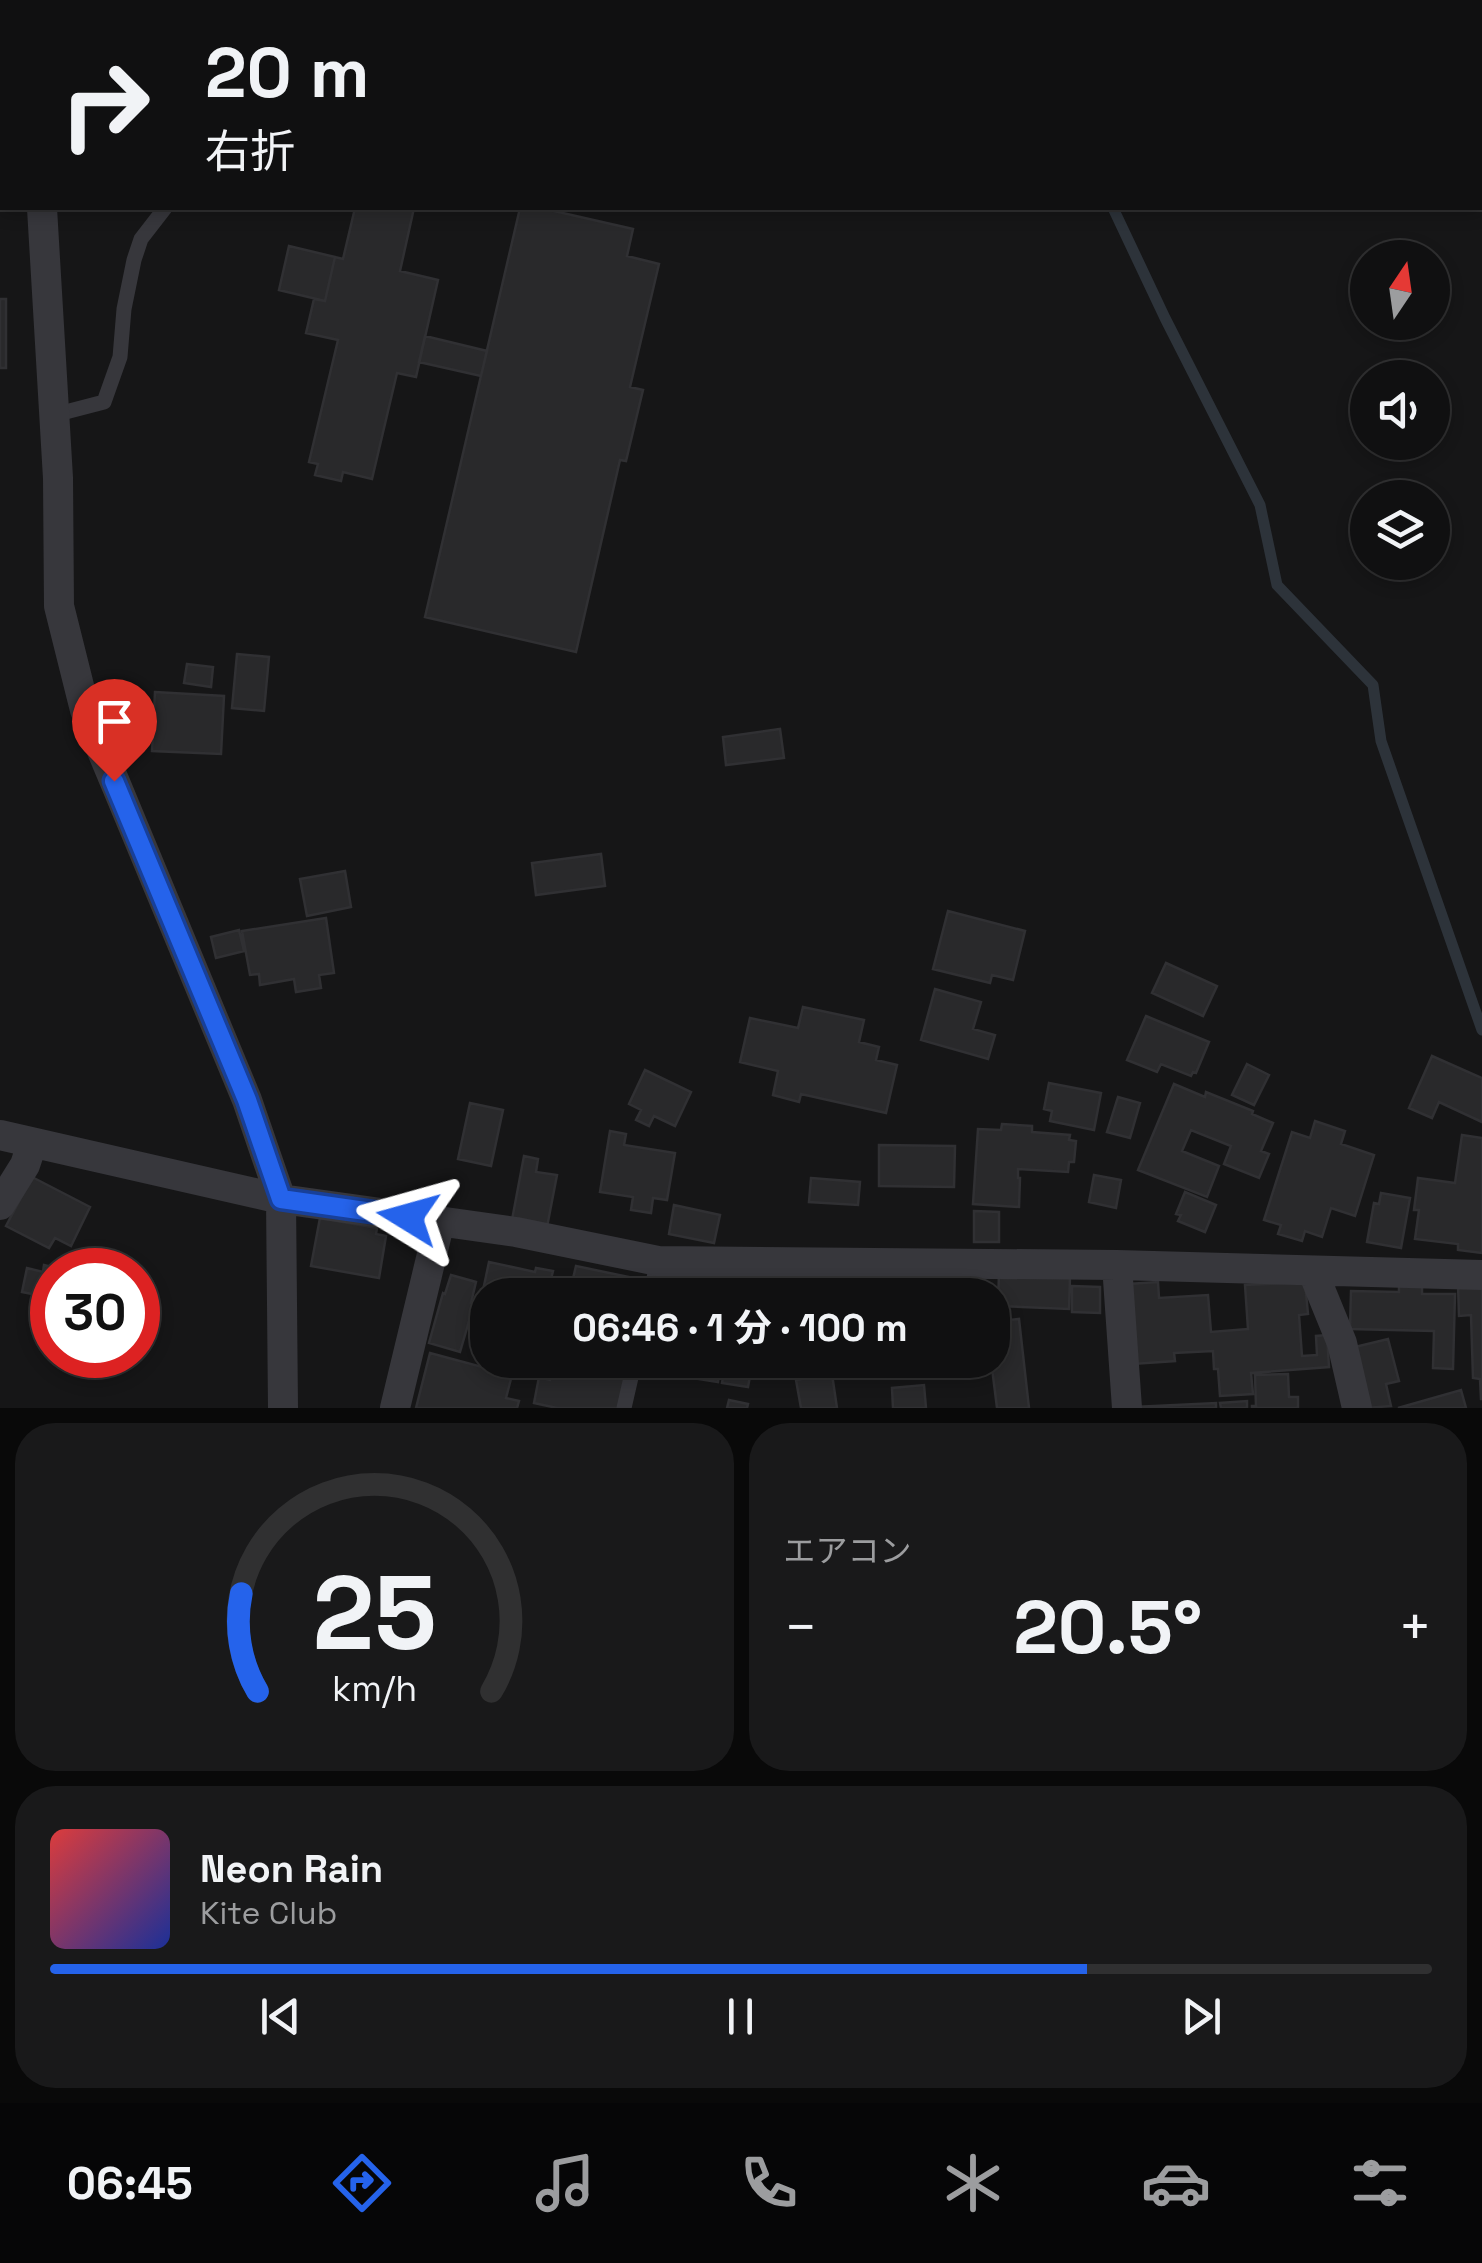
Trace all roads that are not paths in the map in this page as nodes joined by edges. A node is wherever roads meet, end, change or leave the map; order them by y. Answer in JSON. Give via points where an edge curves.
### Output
{"nodes":[{"id":1,"x":42,"y":210,"type":"edge"},
{"id":2,"x":163,"y":210,"type":"edge"},
{"id":3,"x":54,"y":415,"type":"junction"},
{"id":4,"x":0,"y":1136,"type":"edge"},
{"id":5,"x":32,"y":1144,"type":"junction"},
{"id":6,"x":281,"y":1199,"type":"junction"},
{"id":7,"x":0,"y":1205,"type":"edge"},
{"id":8,"x":440,"y":1222,"type":"junction"},
{"id":9,"x":658,"y":1261,"type":"junction"},
{"id":10,"x":1117,"y":1265,"type":"junction"},
{"id":11,"x":1313,"y":1272,"type":"junction"},
{"id":12,"x":1482,"y":1274,"type":"edge"},
{"id":13,"x":654,"y":1278,"type":"edge"},
{"id":14,"x":631,"y":1378,"type":"edge"},
{"id":15,"x":282,"y":1408,"type":"edge"},
{"id":16,"x":396,"y":1408,"type":"edge"},
{"id":17,"x":624,"y":1408,"type":"edge"},
{"id":18,"x":1127,"y":1408,"type":"edge"},
{"id":19,"x":1358,"y":1408,"type":"edge"}],
"edges":[{"from":1,"to":3,"type":"street"},
{"from":2,"to":3,"type":"lane","via":[[134,260],[120,357],[104,402]]},
{"from":3,"to":6,"type":"street","via":[[59,606],[85,710],[247,1100]]},
{"from":4,"to":5,"type":"street"},
{"from":5,"to":6,"type":"street"},
{"from":5,"to":7,"type":"street"},
{"from":6,"to":8,"type":"street"},
{"from":6,"to":15,"type":"street"},
{"from":8,"to":9,"type":"street"},
{"from":8,"to":16,"type":"street"},
{"from":9,"to":10,"type":"street"},
{"from":9,"to":13,"type":"lane"},
{"from":10,"to":11,"type":"street"},
{"from":10,"to":18,"type":"street"},
{"from":11,"to":12,"type":"street"},
{"from":11,"to":19,"type":"street","via":[[1342,1343]]},
{"from":14,"to":17,"type":"lane"}]}
